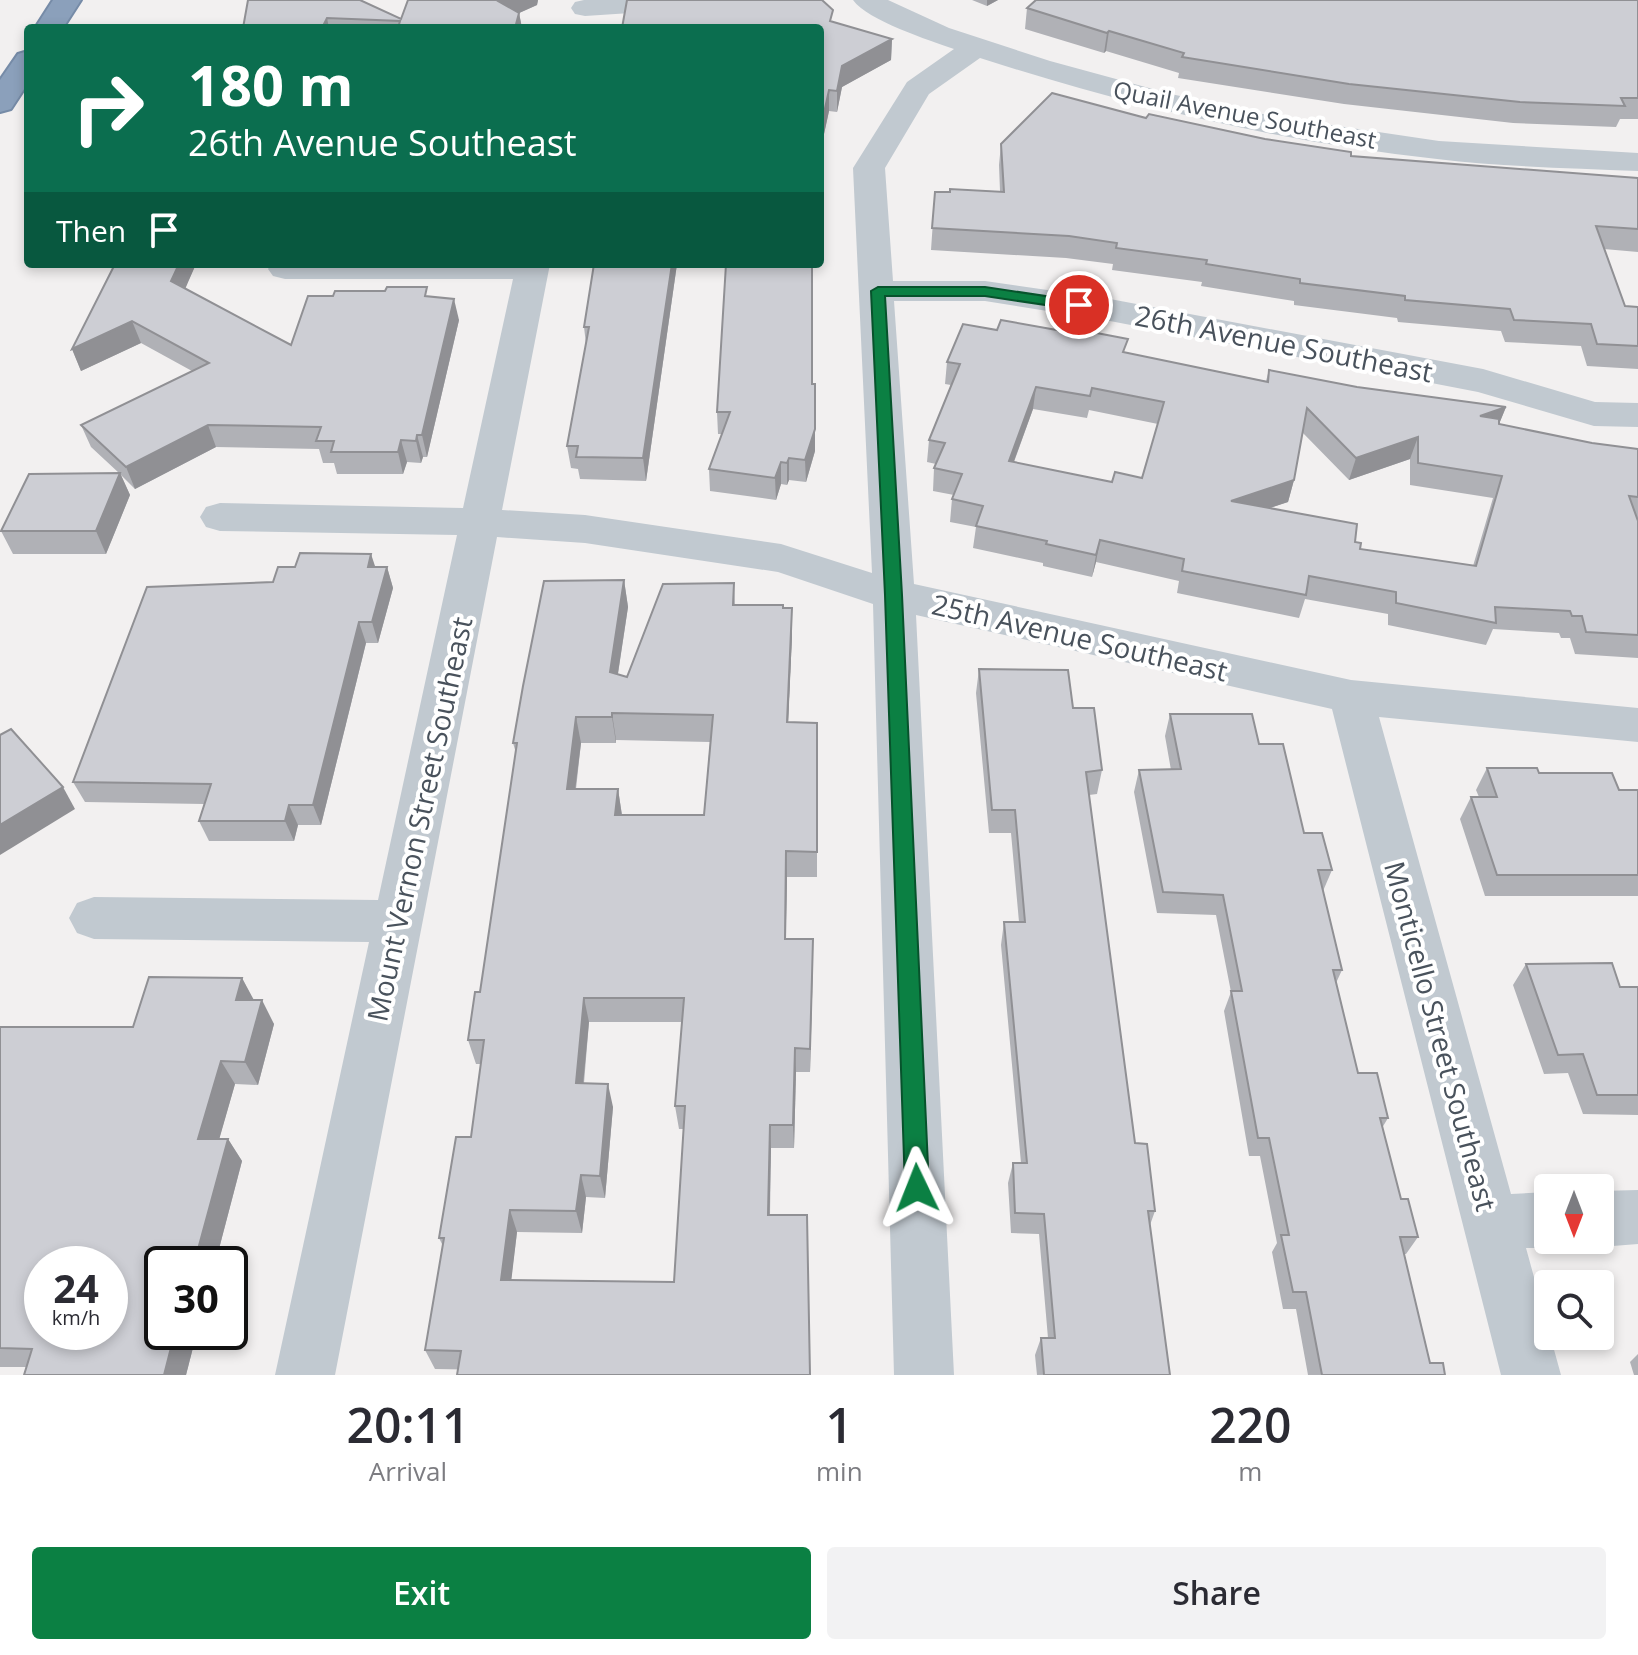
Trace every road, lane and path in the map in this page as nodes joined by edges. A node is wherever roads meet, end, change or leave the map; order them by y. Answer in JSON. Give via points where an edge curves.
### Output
{"nodes":[{"id":1,"x":67,"y":0,"type":"edge"},
{"id":2,"x":707,"y":0,"type":"edge"},
{"id":3,"x":867,"y":0,"type":"edge"},
{"id":4,"x":584,"y":12,"type":"edge"},
{"id":5,"x":52,"y":24,"type":"edge"},
{"id":6,"x":974,"y":49,"type":"junction"},
{"id":7,"x":24,"y":66,"type":"edge"},
{"id":8,"x":0,"y":103,"type":"edge"},
{"id":9,"x":1638,"y":162,"type":"edge"},
{"id":10,"x":408,"y":268,"type":"edge"},
{"id":11,"x":532,"y":268,"type":"edge"},
{"id":12,"x":285,"y":269,"type":"dead end"},
{"id":13,"x":878,"y":291,"type":"junction"},
{"id":14,"x":1638,"y":415,"type":"edge"},
{"id":15,"x":220,"y":517,"type":"dead end"},
{"id":16,"x":480,"y":522,"type":"junction"},
{"id":17,"x":894,"y":595,"type":"junction"},
{"id":18,"x":1351,"y":697,"type":"junction"},
{"id":19,"x":1638,"y":725,"type":"edge"},
{"id":20,"x":94,"y":918,"type":"dead end"},
{"id":21,"x":398,"y":921,"type":"junction"},
{"id":22,"x":1638,"y":1217,"type":"edge"},
{"id":23,"x":1614,"y":1218,"type":"edge"},
{"id":24,"x":1534,"y":1220,"type":"edge"},
{"id":25,"x":1490,"y":1222,"type":"junction"},
{"id":26,"x":305,"y":1375,"type":"edge"},
{"id":27,"x":924,"y":1375,"type":"edge"},
{"id":28,"x":1531,"y":1375,"type":"edge"}],
"edges":[{"from":1,"to":5,"type":"highway"},
{"from":2,"to":4,"type":"street"},
{"from":3,"to":6,"type":"street","name":"Quail Avenue Southeast"},
{"from":6,"to":9,"type":"street","name":"Quail Avenue Southeast","via":[[1213,112],[1351,137],[1491,155]]},
{"from":6,"to":13,"type":"street","via":[[918,88],[869,168]]},
{"from":7,"to":8,"type":"highway"},
{"from":10,"to":12,"type":"street"},
{"from":11,"to":16,"type":"street","name":"Mount Vernon Street Southeast"},
{"from":13,"to":14,"type":"street","name":"26th Avenue Southeast","via":[[985,291],[1110,310],[1483,381],[1594,414]]},
{"from":13,"to":17,"type":"street"},
{"from":15,"to":16,"type":"street","name":"25th Avenue Southeast"},
{"from":16,"to":17,"type":"street","name":"25th Avenue Southeast","via":[[585,529],[781,558]]},
{"from":16,"to":21,"type":"street","name":"Mount Vernon Street Southeast"},
{"from":17,"to":18,"type":"street","name":"25th Avenue Southeast"},
{"from":17,"to":27,"type":"street"},
{"from":18,"to":19,"type":"street","name":"25th Avenue Southeast"},
{"from":18,"to":25,"type":"street","name":"Monticello Street Southeast"},
{"from":20,"to":21,"type":"street"},
{"from":21,"to":26,"type":"street","name":"Mount Vernon Street Southeast"},
{"from":22,"to":23,"type":"street"},
{"from":24,"to":25,"type":"street"},
{"from":25,"to":28,"type":"street","name":"Monticello Street Southeast"}]}
